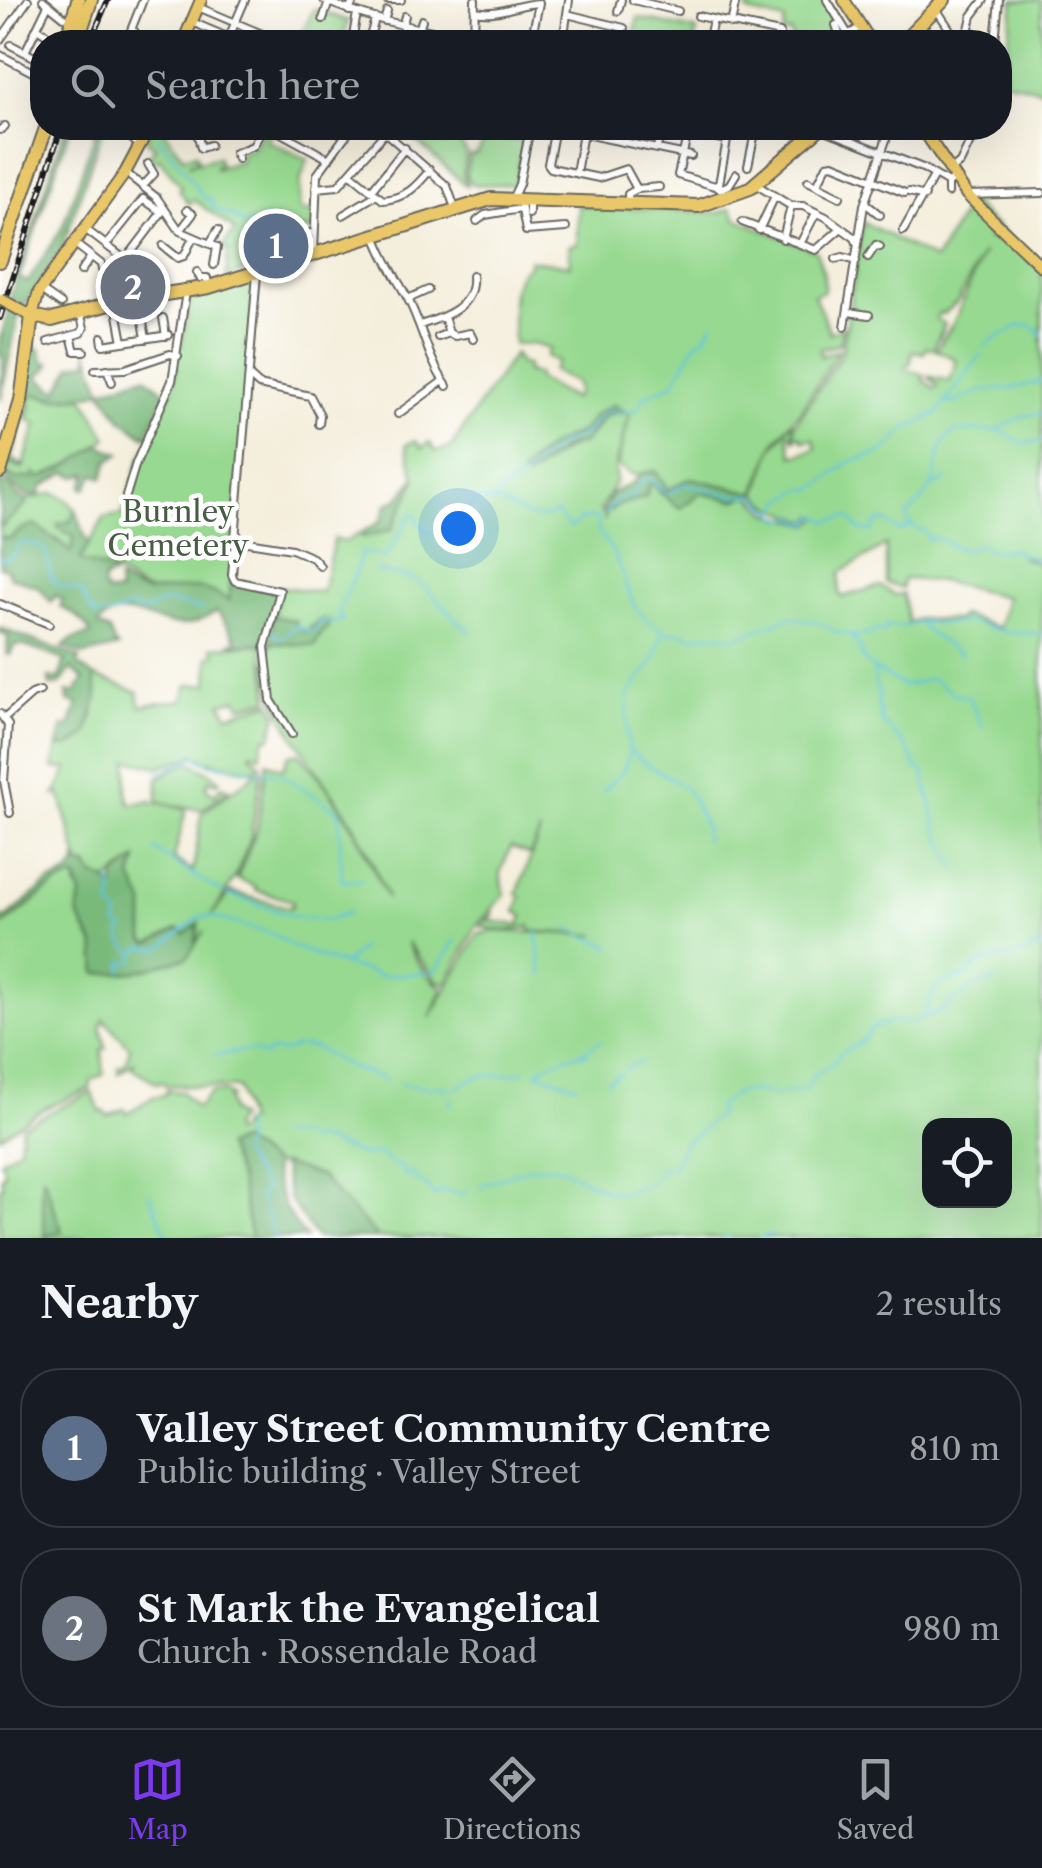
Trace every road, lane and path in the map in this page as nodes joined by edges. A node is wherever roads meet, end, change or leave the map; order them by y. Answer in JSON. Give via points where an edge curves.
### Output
{"nodes":[{"id":1,"x":28,"y":0,"type":"edge"},
{"id":2,"x":85,"y":0,"type":"edge"},
{"id":3,"x":144,"y":0,"type":"edge"},
{"id":4,"x":245,"y":0,"type":"edge"},
{"id":5,"x":354,"y":0,"type":"edge"},
{"id":6,"x":386,"y":0,"type":"edge"},
{"id":7,"x":401,"y":0,"type":"edge"},
{"id":8,"x":475,"y":0,"type":"edge"},
{"id":9,"x":569,"y":0,"type":"edge"},
{"id":10,"x":621,"y":0,"type":"edge"},
{"id":11,"x":633,"y":0,"type":"edge"},
{"id":12,"x":736,"y":0,"type":"edge"},
{"id":13,"x":828,"y":0,"type":"edge"},
{"id":14,"x":984,"y":0,"type":"edge"},
{"id":15,"x":999,"y":0,"type":"edge"},
{"id":16,"x":326,"y":1,"type":"edge"},
{"id":17,"x":539,"y":2,"type":"edge"},
{"id":18,"x":846,"y":2,"type":"edge"},
{"id":19,"x":46,"y":3,"type":"edge"},
{"id":20,"x":200,"y":3,"type":"edge"},
{"id":21,"x":940,"y":4,"type":"edge"},
{"id":22,"x":387,"y":11,"type":"dead end"},
{"id":23,"x":618,"y":11,"type":"dead end"},
{"id":24,"x":353,"y":12,"type":"junction"},
{"id":25,"x":475,"y":12,"type":"junction"},
{"id":26,"x":678,"y":12,"type":"dead end"},
{"id":27,"x":567,"y":14,"type":"junction"},
{"id":28,"x":404,"y":16,"type":"dead end"},
{"id":29,"x":698,"y":16,"type":"dead end"},
{"id":30,"x":64,"y":17,"type":"dead end"},
{"id":31,"x":375,"y":18,"type":"junction"},
{"id":32,"x":323,"y":19,"type":"dead end"},
{"id":33,"x":422,"y":20,"type":"dead end"},
{"id":34,"x":713,"y":20,"type":"junction"},
{"id":35,"x":384,"y":21,"type":"junction"},
{"id":36,"x":192,"y":22,"type":"junction"},
{"id":37,"x":235,"y":23,"type":"junction"},
{"id":38,"x":731,"y":24,"type":"junction"},
{"id":39,"x":836,"y":24,"type":"dead end"},
{"id":40,"x":402,"y":26,"type":"junction"},
{"id":41,"x":862,"y":26,"type":"junction"},
{"id":42,"x":534,"y":27,"type":"dead end"},
{"id":43,"x":37,"y":28,"type":"joint"},
{"id":44,"x":624,"y":28,"type":"dead end"},
{"id":45,"x":41,"y":30,"type":"edge"},
{"id":46,"x":73,"y":30,"type":"edge"},
{"id":47,"x":131,"y":30,"type":"edge"},
{"id":48,"x":189,"y":30,"type":"edge"},
{"id":49,"x":208,"y":30,"type":"edge"},
{"id":50,"x":232,"y":30,"type":"edge"},
{"id":51,"x":246,"y":30,"type":"edge"},
{"id":52,"x":352,"y":30,"type":"edge"},
{"id":53,"x":372,"y":30,"type":"edge"},
{"id":54,"x":411,"y":30,"type":"edge"},
{"id":55,"x":421,"y":30,"type":"edge"},
{"id":56,"x":474,"y":30,"type":"edge"},
{"id":57,"x":565,"y":30,"type":"edge"},
{"id":58,"x":711,"y":30,"type":"edge"},
{"id":59,"x":760,"y":30,"type":"edge"},
{"id":60,"x":840,"y":30,"type":"edge"},
{"id":61,"x":842,"y":30,"type":"edge"},
{"id":62,"x":857,"y":30,"type":"edge"},
{"id":63,"x":864,"y":30,"type":"edge"},
{"id":64,"x":915,"y":30,"type":"edge"},
{"id":65,"x":952,"y":30,"type":"edge"},
{"id":66,"x":969,"y":30,"type":"edge"},
{"id":67,"x":996,"y":30,"type":"edge"},
{"id":68,"x":0,"y":40,"type":"edge"},
{"id":69,"x":30,"y":42,"type":"edge"},
{"id":70,"x":12,"y":45,"type":"dead end"},
{"id":71,"x":25,"y":52,"type":"junction"},
{"id":72,"x":0,"y":55,"type":"edge"},
{"id":73,"x":30,"y":55,"type":"edge"},
{"id":74,"x":30,"y":71,"type":"edge"},
{"id":75,"x":35,"y":140,"type":"edge"},
{"id":76,"x":39,"y":140,"type":"edge"},
{"id":77,"x":39,"y":140,"type":"edge"},
{"id":78,"x":133,"y":140,"type":"edge"},
{"id":79,"x":143,"y":140,"type":"edge"},
{"id":80,"x":199,"y":140,"type":"edge"},
{"id":81,"x":256,"y":140,"type":"edge"},
{"id":82,"x":294,"y":140,"type":"edge"},
{"id":83,"x":343,"y":140,"type":"edge"},
{"id":84,"x":376,"y":140,"type":"edge"},
{"id":85,"x":396,"y":140,"type":"edge"},
{"id":86,"x":529,"y":140,"type":"edge"},
{"id":87,"x":554,"y":140,"type":"edge"},
{"id":88,"x":582,"y":140,"type":"edge"},
{"id":89,"x":619,"y":140,"type":"edge"},
{"id":90,"x":659,"y":140,"type":"edge"},
{"id":91,"x":684,"y":140,"type":"edge"},
{"id":92,"x":727,"y":140,"type":"edge"},
{"id":93,"x":753,"y":140,"type":"edge"},
{"id":94,"x":805,"y":140,"type":"edge"},
{"id":95,"x":851,"y":140,"type":"edge"},
{"id":96,"x":886,"y":140,"type":"edge"},
{"id":97,"x":929,"y":140,"type":"edge"},
{"id":98,"x":971,"y":140,"type":"dead end"},
{"id":99,"x":210,"y":145,"type":"dead end"},
{"id":100,"x":140,"y":147,"type":"junction"},
{"id":101,"x":404,"y":148,"type":"junction"},
{"id":102,"x":657,"y":148,"type":"junction"},
{"id":103,"x":424,"y":150,"type":"dead end"},
{"id":104,"x":883,"y":152,"type":"junction"},
{"id":105,"x":681,"y":154,"type":"junction"},
{"id":106,"x":691,"y":156,"type":"dead end"},
{"id":107,"x":238,"y":159,"type":"dead end"},
{"id":108,"x":329,"y":159,"type":"junction"},
{"id":109,"x":416,"y":159,"type":"junction"},
{"id":110,"x":148,"y":164,"type":"dead end"},
{"id":111,"x":748,"y":166,"type":"dead end"},
{"id":112,"x":430,"y":170,"type":"junction"},
{"id":113,"x":125,"y":173,"type":"junction"},
{"id":114,"x":350,"y":173,"type":"junction"},
{"id":115,"x":576,"y":173,"type":"junction"},
{"id":116,"x":736,"y":174,"type":"dead end"},
{"id":117,"x":934,"y":176,"type":"junction"},
{"id":118,"x":951,"y":177,"type":"junction"},
{"id":119,"x":872,"y":178,"type":"junction"},
{"id":120,"x":808,"y":181,"type":"dead end"},
{"id":121,"x":754,"y":184,"type":"junction"},
{"id":122,"x":144,"y":185,"type":"junction"},
{"id":123,"x":818,"y":185,"type":"junction"},
{"id":124,"x":659,"y":186,"type":"dead end"},
{"id":125,"x":716,"y":186,"type":"junction"},
{"id":126,"x":316,"y":188,"type":"junction"},
{"id":127,"x":636,"y":189,"type":"junction"},
{"id":128,"x":374,"y":192,"type":"junction"},
{"id":129,"x":948,"y":193,"type":"dead end"},
{"id":130,"x":1042,"y":193,"type":"edge"},
{"id":131,"x":18,"y":194,"type":"junction"},
{"id":132,"x":168,"y":195,"type":"dead end"},
{"id":133,"x":967,"y":195,"type":"junction"},
{"id":134,"x":775,"y":196,"type":"junction"},
{"id":135,"x":925,"y":196,"type":"junction"},
{"id":136,"x":840,"y":197,"type":"dead end"},
{"id":137,"x":522,"y":199,"type":"junction"},
{"id":138,"x":159,"y":202,"type":"junction"},
{"id":139,"x":865,"y":203,"type":"junction"},
{"id":140,"x":628,"y":204,"type":"junction"},
{"id":141,"x":792,"y":206,"type":"junction"},
{"id":142,"x":456,"y":208,"type":"junction"},
{"id":143,"x":187,"y":210,"type":"dead end"},
{"id":144,"x":816,"y":213,"type":"junction"},
{"id":145,"x":343,"y":215,"type":"dead end"},
{"id":146,"x":880,"y":215,"type":"dead end"},
{"id":147,"x":477,"y":221,"type":"dead end"},
{"id":148,"x":742,"y":222,"type":"dead end"},
{"id":149,"x":566,"y":228,"type":"dead end"},
{"id":150,"x":85,"y":229,"type":"junction"},
{"id":151,"x":840,"y":229,"type":"junction"},
{"id":152,"x":218,"y":230,"type":"dead end"},
{"id":153,"x":758,"y":230,"type":"junction"},
{"id":154,"x":862,"y":230,"type":"dead end"},
{"id":155,"x":180,"y":231,"type":"junction"},
{"id":156,"x":903,"y":232,"type":"dead end"},
{"id":157,"x":314,"y":233,"type":"junction"},
{"id":158,"x":374,"y":233,"type":"junction"},
{"id":159,"x":193,"y":238,"type":"junction"},
{"id":160,"x":782,"y":239,"type":"junction"},
{"id":161,"x":210,"y":243,"type":"junction"},
{"id":162,"x":74,"y":244,"type":"junction"},
{"id":163,"x":107,"y":244,"type":"junction"},
{"id":164,"x":800,"y":244,"type":"junction"},
{"id":165,"x":162,"y":246,"type":"dead end"},
{"id":166,"x":0,"y":247,"type":"edge"},
{"id":167,"x":880,"y":247,"type":"dead end"},
{"id":168,"x":857,"y":250,"type":"junction"},
{"id":169,"x":314,"y":252,"type":"junction"},
{"id":170,"x":92,"y":257,"type":"junction"},
{"id":171,"x":126,"y":258,"type":"junction"},
{"id":172,"x":836,"y":259,"type":"dead end"},
{"id":173,"x":288,"y":260,"type":"junction"},
{"id":174,"x":0,"y":261,"type":"edge"},
{"id":175,"x":214,"y":266,"type":"dead end"},
{"id":176,"x":1042,"y":267,"type":"edge"},
{"id":177,"x":102,"y":270,"type":"dead end"},
{"id":178,"x":81,"y":271,"type":"dead end"},
{"id":179,"x":257,"y":271,"type":"junction"},
{"id":180,"x":472,"y":276,"type":"dead end"},
{"id":181,"x":153,"y":281,"type":"dead end"},
{"id":182,"x":40,"y":290,"type":"junction"},
{"id":183,"x":186,"y":290,"type":"junction"},
{"id":184,"x":428,"y":290,"type":"dead end"},
{"id":185,"x":0,"y":300,"type":"edge"},
{"id":186,"x":408,"y":300,"type":"junction"},
{"id":187,"x":116,"y":302,"type":"junction"},
{"id":188,"x":61,"y":304,"type":"dead end"},
{"id":189,"x":27,"y":310,"type":"junction"},
{"id":190,"x":80,"y":312,"type":"junction"},
{"id":191,"x":848,"y":312,"type":"junction"},
{"id":192,"x":868,"y":315,"type":"dead end"},
{"id":193,"x":444,"y":317,"type":"junction"},
{"id":194,"x":163,"y":318,"type":"dead end"},
{"id":195,"x":52,"y":320,"type":"junction"},
{"id":196,"x":142,"y":321,"type":"dead end"},
{"id":197,"x":420,"y":325,"type":"junction"},
{"id":198,"x":846,"y":326,"type":"dead end"},
{"id":199,"x":30,"y":332,"type":"junction"},
{"id":200,"x":449,"y":333,"type":"junction"},
{"id":201,"x":70,"y":336,"type":"junction"},
{"id":202,"x":438,"y":337,"type":"dead end"},
{"id":203,"x":102,"y":338,"type":"dead end"},
{"id":204,"x":146,"y":338,"type":"junction"},
{"id":205,"x":474,"y":339,"type":"dead end"},
{"id":206,"x":48,"y":342,"type":"dead end"},
{"id":207,"x":123,"y":342,"type":"junction"},
{"id":208,"x":84,"y":351,"type":"dead end"},
{"id":209,"x":178,"y":356,"type":"junction"},
{"id":210,"x":107,"y":369,"type":"junction"},
{"id":211,"x":97,"y":371,"type":"dead end"},
{"id":212,"x":248,"y":375,"type":"junction"},
{"id":213,"x":112,"y":382,"type":"dead end"},
{"id":214,"x":398,"y":414,"type":"dead end"},
{"id":215,"x":319,"y":424,"type":"dead end"},
{"id":216,"x":0,"y":472,"type":"edge"},
{"id":217,"x":126,"y":496,"type":"dead end"},
{"id":218,"x":236,"y":533,"type":"junction"},
{"id":219,"x":320,"y":566,"type":"dead end"},
{"id":220,"x":0,"y":604,"type":"edge"},
{"id":221,"x":49,"y":624,"type":"dead end"},
{"id":222,"x":35,"y":690,"type":"dead end"},
{"id":223,"x":3,"y":716,"type":"edge"},
{"id":224,"x":292,"y":734,"type":"dead end"},
{"id":225,"x":10,"y":813,"type":"dead end"}],
"edges":[{"from":1,"to":68,"type":"street"},
{"from":2,"to":46,"type":"highway"},
{"from":3,"to":47,"type":"street"},
{"from":4,"to":37,"type":"street"},
{"from":5,"to":24,"type":"street"},
{"from":6,"to":7,"type":"street"},
{"from":8,"to":25,"type":"street"},
{"from":9,"to":27,"type":"street"},
{"from":10,"to":23,"type":"street"},
{"from":11,"to":26,"type":"street"},
{"from":12,"to":38,"type":"street"},
{"from":13,"to":61,"type":"street"},
{"from":14,"to":66,"type":"street"},
{"from":15,"to":67,"type":"street"},
{"from":16,"to":24,"type":"street"},
{"from":16,"to":32,"type":"street"},
{"from":17,"to":25,"type":"street","via":[[497,14]]},
{"from":17,"to":42,"type":"street"},
{"from":18,"to":41,"type":"main road"},
{"from":19,"to":30,"type":"street"},
{"from":19,"to":43,"type":"street"},
{"from":20,"to":36,"type":"main road"},
{"from":20,"to":37,"type":"street"},
{"from":21,"to":64,"type":"highway"},
{"from":21,"to":65,"type":"street"},
{"from":22,"to":35,"type":"street"},
{"from":24,"to":31,"type":"street"},
{"from":24,"to":52,"type":"street"},
{"from":25,"to":56,"type":"street"},
{"from":27,"to":44,"type":"street"},
{"from":27,"to":57,"type":"street"},
{"from":28,"to":40,"type":"street"},
{"from":29,"to":34,"type":"street"},
{"from":31,"to":35,"type":"street"},
{"from":31,"to":53,"type":"street"},
{"from":33,"to":55,"type":"street"},
{"from":34,"to":38,"type":"street"},
{"from":34,"to":58,"type":"street"},
{"from":35,"to":40,"type":"street"},
{"from":36,"to":48,"type":"main road"},
{"from":36,"to":49,"type":"street"},
{"from":37,"to":50,"type":"street"},
{"from":37,"to":51,"type":"street"},
{"from":38,"to":59,"type":"street"},
{"from":39,"to":60,"type":"street"},
{"from":40,"to":54,"type":"street"},
{"from":41,"to":62,"type":"street"},
{"from":41,"to":63,"type":"main road"},
{"from":43,"to":45,"type":"street"},
{"from":69,"to":71,"type":"street"},
{"from":70,"to":71,"type":"street"},
{"from":71,"to":73,"type":"street"},
{"from":72,"to":74,"type":"street"},
{"from":75,"to":131,"type":"highway"},
{"from":76,"to":131,"type":"highway"},
{"from":77,"to":174,"type":"highway"},
{"from":78,"to":100,"type":"street"},
{"from":79,"to":100,"type":"main road"},
{"from":80,"to":99,"type":"street","via":[[201,148]]},
{"from":81,"to":107,"type":"street","via":[[235,152]]},
{"from":82,"to":108,"type":"street"},
{"from":83,"to":108,"type":"street"},
{"from":84,"to":114,"type":"street"},
{"from":85,"to":101,"type":"street"},
{"from":86,"to":137,"type":"street"},
{"from":87,"to":115,"type":"street","via":[[549,166]]},
{"from":88,"to":115,"type":"street"},
{"from":89,"to":102,"type":"street"},
{"from":90,"to":102,"type":"street"},
{"from":91,"to":105,"type":"street"},
{"from":92,"to":125,"type":"street"},
{"from":93,"to":111,"type":"street"},
{"from":94,"to":121,"type":"highway"},
{"from":95,"to":104,"type":"street"},
{"from":96,"to":104,"type":"street"},
{"from":97,"to":118,"type":"main road"},
{"from":98,"to":118,"type":"street"},
{"from":100,"to":113,"type":"main road"},
{"from":101,"to":109,"type":"street"},
{"from":101,"to":128,"type":"street"},
{"from":102,"to":105,"type":"street"},
{"from":103,"to":109,"type":"street"},
{"from":104,"to":117,"type":"street"},
{"from":104,"to":119,"type":"street"},
{"from":105,"to":106,"type":"street"},
{"from":105,"to":125,"type":"street","via":[[678,175]]},
{"from":108,"to":126,"type":"street"},
{"from":109,"to":112,"type":"street"},
{"from":110,"to":122,"type":"street","via":[[154,174]]},
{"from":112,"to":128,"type":"street","via":[[410,192],[390,200]]},
{"from":112,"to":142,"type":"street","via":[[451,191]]},
{"from":113,"to":122,"type":"street"},
{"from":113,"to":150,"type":"main road"},
{"from":114,"to":126,"type":"street","via":[[335,188]]},
{"from":114,"to":128,"type":"street"},
{"from":115,"to":127,"type":"street","via":[[599,178],[626,169]]},
{"from":116,"to":125,"type":"street","via":[[726,188]]},
{"from":117,"to":118,"type":"street"},
{"from":117,"to":135,"type":"street"},
{"from":118,"to":129,"type":"street"},
{"from":118,"to":133,"type":"main road"},
{"from":119,"to":123,"type":"street","via":[[834,164]]},
{"from":119,"to":135,"type":"street"},
{"from":119,"to":139,"type":"street"},
{"from":120,"to":123,"type":"street"},
{"from":121,"to":134,"type":"street"},
{"from":121,"to":140,"type":"highway","via":[[699,206]]},
{"from":122,"to":138,"type":"street"},
{"from":123,"to":136,"type":"street"},
{"from":124,"to":127,"type":"street"},
{"from":126,"to":157,"type":"street"},
{"from":127,"to":140,"type":"street"},
{"from":128,"to":145,"type":"street"},
{"from":130,"to":133,"type":"street"},
{"from":131,"to":166,"type":"highway"},
{"from":132,"to":138,"type":"street"},
{"from":133,"to":176,"type":"main road"},
{"from":134,"to":141,"type":"street"},
{"from":134,"to":153,"type":"street"},
{"from":135,"to":156,"type":"street"},
{"from":137,"to":140,"type":"highway"},
{"from":137,"to":142,"type":"highway"},
{"from":137,"to":147,"type":"street"},
{"from":137,"to":149,"type":"street","via":[[529,233]]},
{"from":138,"to":155,"type":"street"},
{"from":139,"to":146,"type":"street"},
{"from":139,"to":168,"type":"street"},
{"from":141,"to":144,"type":"street"},
{"from":141,"to":160,"type":"street"},
{"from":142,"to":158,"type":"highway"},
{"from":143,"to":155,"type":"street","via":[[193,214]]},
{"from":144,"to":151,"type":"street"},
{"from":144,"to":164,"type":"street"},
{"from":148,"to":153,"type":"street"},
{"from":150,"to":162,"type":"main road"},
{"from":150,"to":163,"type":"street"},
{"from":151,"to":164,"type":"street","via":[[816,250]]},
{"from":151,"to":168,"type":"street","via":[[855,238]]},
{"from":152,"to":161,"type":"street"},
{"from":153,"to":160,"type":"street"},
{"from":154,"to":168,"type":"street"},
{"from":155,"to":159,"type":"street"},
{"from":157,"to":169,"type":"street"},
{"from":157,"to":173,"type":"street","via":[[292,232]]},
{"from":158,"to":169,"type":"highway"},
{"from":158,"to":186,"type":"street"},
{"from":159,"to":161,"type":"street"},
{"from":159,"to":165,"type":"street","via":[[178,258]]},
{"from":160,"to":164,"type":"street"},
{"from":161,"to":175,"type":"street","via":[[217,248]]},
{"from":162,"to":170,"type":"street"},
{"from":162,"to":182,"type":"main road"},
{"from":163,"to":171,"type":"street"},
{"from":163,"to":171,"type":"street","via":[[143,199],[162,212]]},
{"from":167,"to":168,"type":"street","via":[[869,258]]},
{"from":168,"to":172,"type":"street"},
{"from":168,"to":191,"type":"street"},
{"from":169,"to":173,"type":"highway"},
{"from":170,"to":177,"type":"street"},
{"from":170,"to":178,"type":"street"},
{"from":171,"to":181,"type":"street"},
{"from":173,"to":179,"type":"highway"},
{"from":179,"to":183,"type":"highway","via":[[202,279]]},
{"from":179,"to":212,"type":"street"},
{"from":180,"to":193,"type":"street","via":[[467,300]]},
{"from":182,"to":188,"type":"street"},
{"from":182,"to":189,"type":"main road"},
{"from":183,"to":187,"type":"highway"},
{"from":183,"to":209,"type":"street"},
{"from":184,"to":186,"type":"street"},
{"from":185,"to":189,"type":"main road","bridge":true},
{"from":186,"to":197,"type":"street"},
{"from":187,"to":190,"type":"highway"},
{"from":187,"to":207,"type":"street"},
{"from":189,"to":195,"type":"highway"},
{"from":189,"to":199,"type":"highway"},
{"from":190,"to":195,"type":"highway"},
{"from":190,"to":201,"type":"street","via":[[83,331]]},
{"from":191,"to":192,"type":"street"},
{"from":191,"to":198,"type":"street"},
{"from":193,"to":197,"type":"street"},
{"from":193,"to":200,"type":"street"},
{"from":194,"to":204,"type":"street","via":[[168,336]]},
{"from":195,"to":199,"type":"highway"},
{"from":196,"to":204,"type":"street"},
{"from":197,"to":214,"type":"street","via":[[445,384]]},
{"from":199,"to":216,"type":"highway","via":[[21,401]]},
{"from":200,"to":202,"type":"street"},
{"from":200,"to":205,"type":"street"},
{"from":201,"to":206,"type":"street"},
{"from":201,"to":208,"type":"street","via":[[75,351]]},
{"from":203,"to":207,"type":"street","via":[[103,345]]},
{"from":204,"to":207,"type":"street"},
{"from":209,"to":210,"type":"street"},
{"from":209,"to":217,"type":"street"},
{"from":210,"to":211,"type":"street"},
{"from":210,"to":213,"type":"street"},
{"from":212,"to":215,"type":"street","via":[[310,396]]},
{"from":212,"to":218,"type":"street"},
{"from":218,"to":219,"type":"street","via":[[241,541],[292,549]]},
{"from":218,"to":224,"type":"street","via":[[232,578],[280,590],[265,647],[272,700]]},
{"from":220,"to":221,"type":"street"},
{"from":222,"to":223,"type":"street"},
{"from":223,"to":225,"type":"street"}]}
